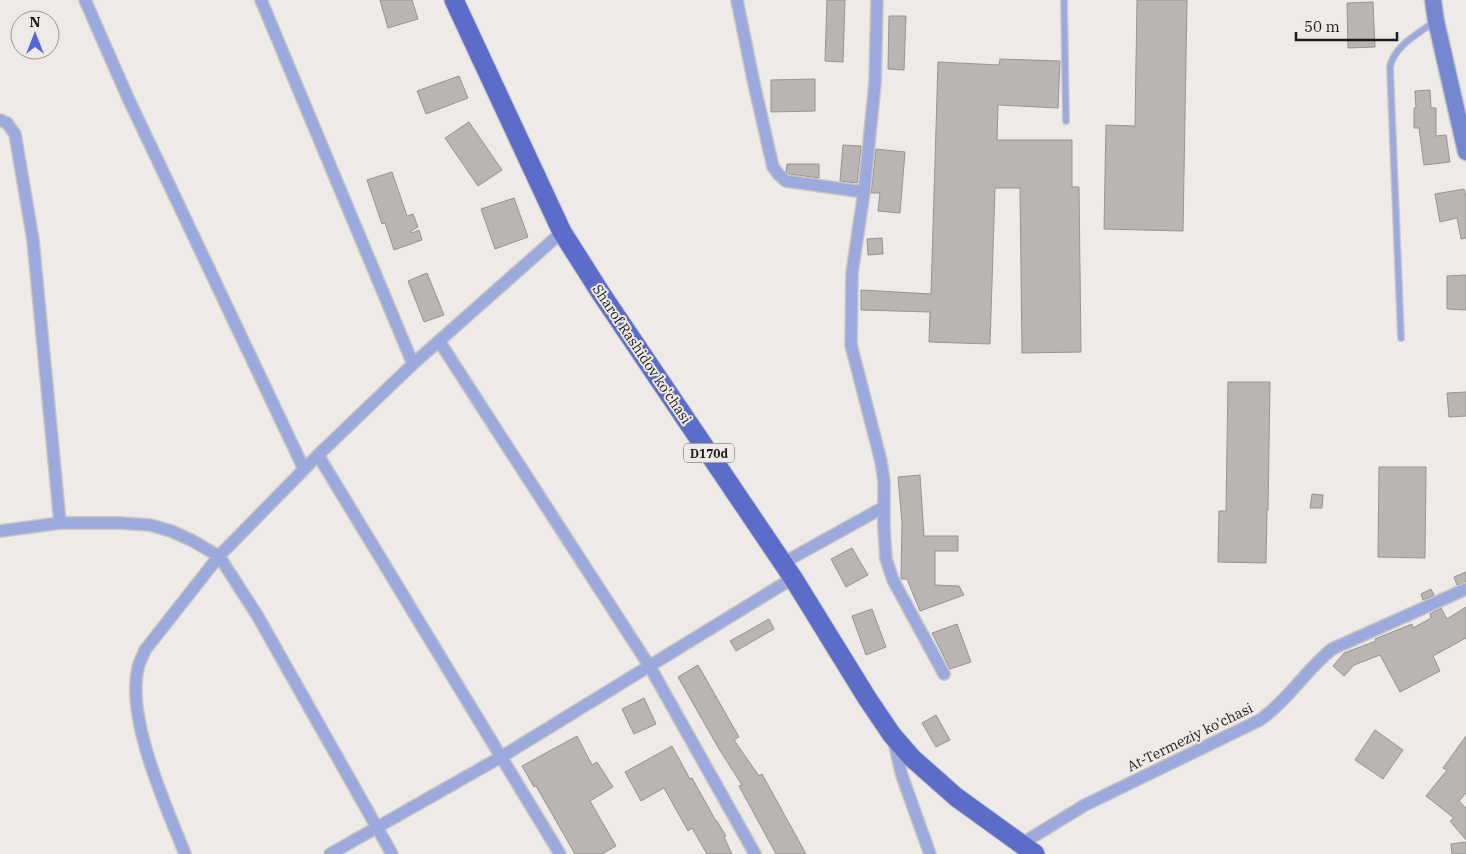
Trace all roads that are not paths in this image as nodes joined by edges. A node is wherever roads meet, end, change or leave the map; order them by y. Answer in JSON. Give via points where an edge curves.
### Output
{"nodes":[{"id":1,"x":85,"y":0,"type":"edge"},
{"id":2,"x":261,"y":0,"type":"edge"},
{"id":3,"x":454,"y":0,"type":"edge"},
{"id":4,"x":737,"y":0,"type":"edge"},
{"id":5,"x":877,"y":0,"type":"edge"},
{"id":6,"x":1064,"y":0,"type":"edge"},
{"id":7,"x":1433,"y":0,"type":"edge"},
{"id":8,"x":1436,"y":21,"type":"junction"},
{"id":9,"x":0,"y":120,"type":"edge"},
{"id":10,"x":1066,"y":121,"type":"dead end"},
{"id":11,"x":1466,"y":152,"type":"edge"},
{"id":12,"x":864,"y":192,"type":"junction"},
{"id":13,"x":562,"y":232,"type":"junction"},
{"id":14,"x":1401,"y":338,"type":"dead end"},
{"id":15,"x":439,"y":341,"type":"junction"},
{"id":16,"x":413,"y":364,"type":"junction"},
{"id":17,"x":318,"y":454,"type":"junction"},
{"id":18,"x":304,"y":469,"type":"junction"},
{"id":19,"x":884,"y":507,"type":"junction"},
{"id":20,"x":60,"y":524,"type":"junction"},
{"id":21,"x":0,"y":531,"type":"edge"},
{"id":22,"x":219,"y":556,"type":"junction"},
{"id":23,"x":788,"y":570,"type":"junction"},
{"id":24,"x":1466,"y":588,"type":"edge"},
{"id":25,"x":650,"y":666,"type":"junction"},
{"id":26,"x":944,"y":674,"type":"dead end"},
{"id":27,"x":892,"y":735,"type":"junction"},
{"id":28,"x":501,"y":757,"type":"junction"},
{"id":29,"x":376,"y":828,"type":"junction"},
{"id":30,"x":1028,"y":849,"type":"edge"},
{"id":31,"x":185,"y":854,"type":"edge"},
{"id":32,"x":330,"y":854,"type":"edge"},
{"id":33,"x":392,"y":854,"type":"edge"},
{"id":34,"x":560,"y":854,"type":"edge"},
{"id":35,"x":755,"y":854,"type":"edge"},
{"id":36,"x":930,"y":854,"type":"edge"}],
"edges":[{"from":1,"to":18,"type":"street","via":[[128,98]]},
{"from":2,"to":16,"type":"street"},
{"from":3,"to":13,"type":"main road","name":"Sharof Rashidov ko'chasi","number":"D170d"},
{"from":4,"to":12,"type":"street","via":[[773,167],[786,181]]},
{"from":5,"to":12,"type":"street","via":[[875,83]]},
{"from":6,"to":10,"type":"lane"},
{"from":7,"to":8,"type":"street"},
{"from":8,"to":11,"type":"street"},
{"from":8,"to":14,"type":"lane","via":[[1397,50],[1390,67]]},
{"from":9,"to":20,"type":"street","via":[[7,123],[15,134],[33,240]]},
{"from":12,"to":19,"type":"street","via":[[852,273],[851,345],[881,461]]},
{"from":13,"to":15,"type":"street"},
{"from":13,"to":23,"type":"main road","name":"Sharof Rashidov ko'chasi","number":"D170d"},
{"from":15,"to":16,"type":"street"},
{"from":15,"to":25,"type":"street"},
{"from":16,"to":17,"type":"street"},
{"from":17,"to":18,"type":"street"},
{"from":17,"to":28,"type":"street"},
{"from":18,"to":22,"type":"street"},
{"from":19,"to":23,"type":"street"},
{"from":19,"to":26,"type":"street","via":[[886,559],[893,580]]},
{"from":20,"to":21,"type":"street"},
{"from":20,"to":22,"type":"street","via":[[150,526],[171,531]]},
{"from":22,"to":29,"type":"street","via":[[257,615]]},
{"from":22,"to":31,"type":"street","via":[[145,650],[138,668],[137,710],[155,776]]},
{"from":23,"to":25,"type":"street"},
{"from":23,"to":27,"type":"main road","name":"Sharof Rashidov ko'chasi","number":"D170d"},
{"from":24,"to":30,"type":"street","name":"At-Termeziy ko'chasi","via":[[1332,649],[1317,661],[1275,709],[1260,720],[1085,805]]},
{"from":25,"to":28,"type":"street"},
{"from":25,"to":35,"type":"street"},
{"from":27,"to":30,"type":"main road","name":"Sharof Rashidov ko'chasi","number":"D170d","via":[[912,758],[956,797]]},
{"from":27,"to":36,"type":"street","via":[[902,776]]},
{"from":28,"to":29,"type":"street"},
{"from":28,"to":34,"type":"street"},
{"from":29,"to":32,"type":"street"},
{"from":29,"to":33,"type":"street"}]}
